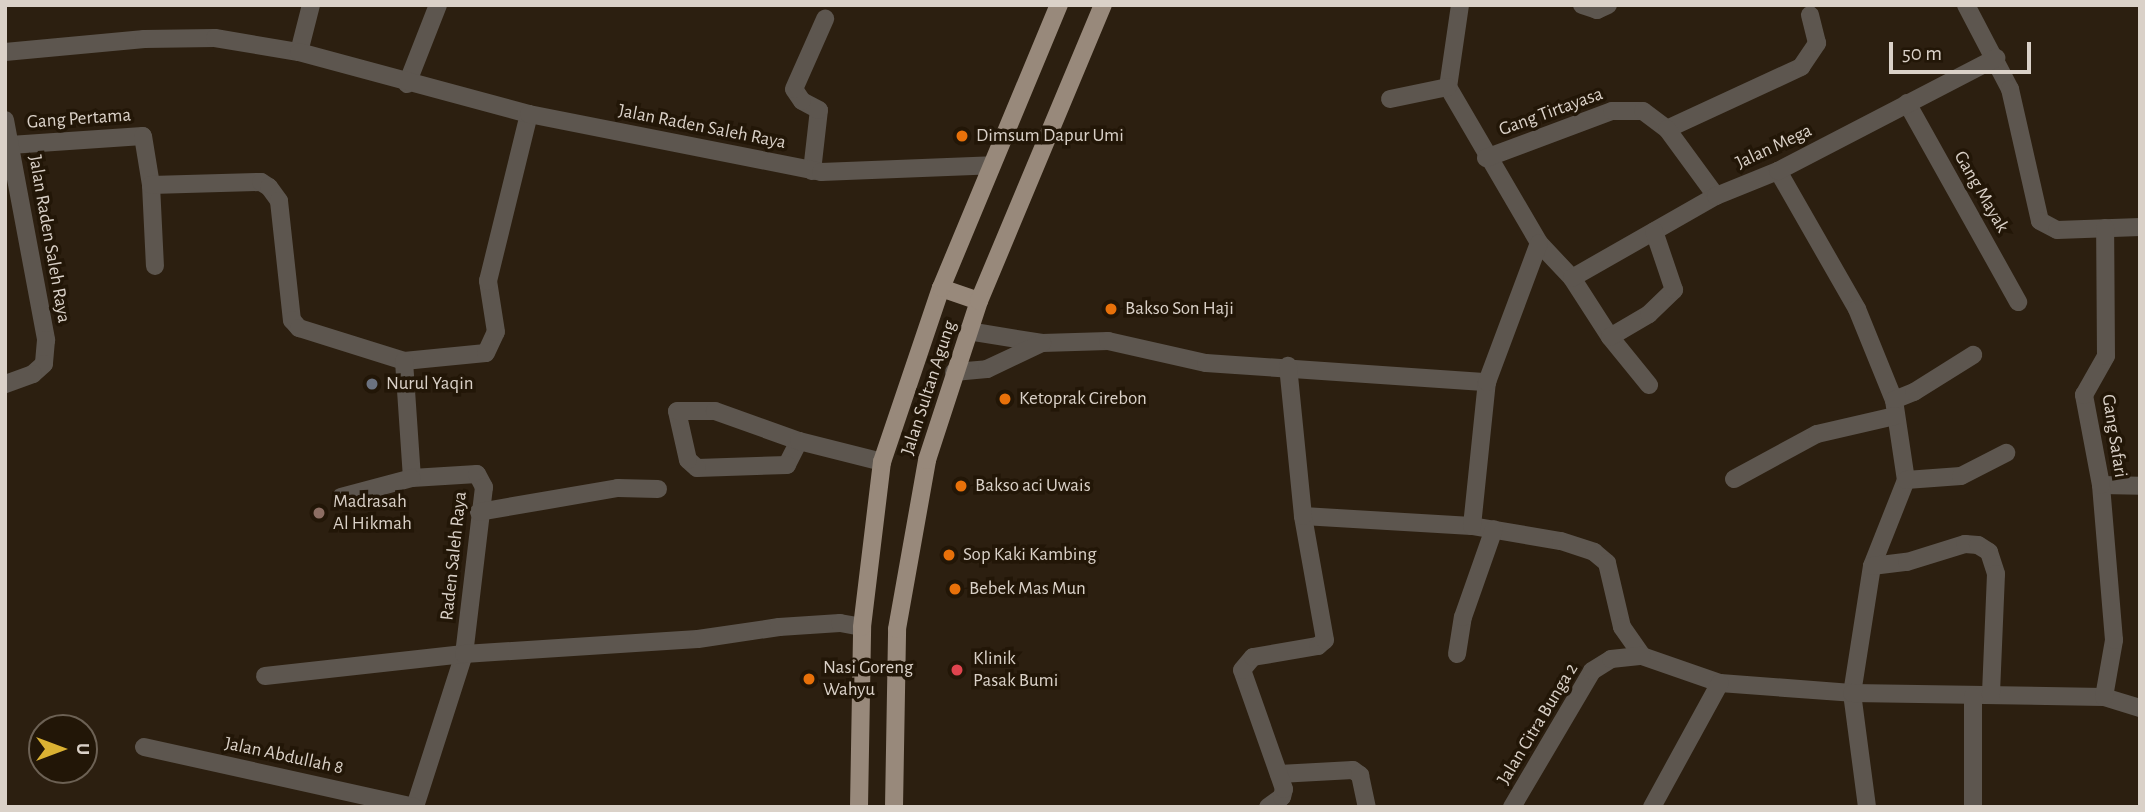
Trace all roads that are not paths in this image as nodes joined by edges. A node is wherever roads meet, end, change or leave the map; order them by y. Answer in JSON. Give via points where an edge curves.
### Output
{"nodes":[{"id":1,"x":312,"y":5,"type":"edge"},
{"id":2,"x":438,"y":5,"type":"edge"},
{"id":3,"x":1059,"y":5,"type":"edge"},
{"id":4,"x":1103,"y":5,"type":"edge"},
{"id":5,"x":1460,"y":5,"type":"edge"},
{"id":6,"x":1582,"y":5,"type":"edge"},
{"id":7,"x":1608,"y":5,"type":"edge"},
{"id":8,"x":1966,"y":5,"type":"edge"},
{"id":9,"x":1810,"y":15,"type":"dead end"},
{"id":10,"x":825,"y":19,"type":"dead end"},
{"id":11,"x":5,"y":52,"type":"edge"},
{"id":12,"x":299,"y":52,"type":"junction"},
{"id":13,"x":1996,"y":58,"type":"junction"},
{"id":14,"x":407,"y":84,"type":"junction"},
{"id":15,"x":1448,"y":87,"type":"junction"},
{"id":16,"x":1390,"y":99,"type":"dead end"},
{"id":17,"x":1906,"y":103,"type":"junction"},
{"id":18,"x":529,"y":114,"type":"junction"},
{"id":19,"x":5,"y":121,"type":"edge"},
{"id":20,"x":1667,"y":129,"type":"junction"},
{"id":21,"x":10,"y":145,"type":"junction"},
{"id":22,"x":1486,"y":158,"type":"junction"},
{"id":23,"x":992,"y":165,"type":"junction"},
{"id":24,"x":812,"y":171,"type":"junction"},
{"id":25,"x":1778,"y":171,"type":"junction"},
{"id":26,"x":151,"y":185,"type":"junction"},
{"id":27,"x":1716,"y":196,"type":"junction"},
{"id":28,"x":2140,"y":227,"type":"edge"},
{"id":29,"x":2105,"y":228,"type":"junction"},
{"id":30,"x":1654,"y":231,"type":"junction"},
{"id":31,"x":1539,"y":243,"type":"junction"},
{"id":32,"x":155,"y":266,"type":"dead end"},
{"id":33,"x":1572,"y":278,"type":"junction"},
{"id":34,"x":941,"y":288,"type":"junction"},
{"id":35,"x":979,"y":301,"type":"junction"},
{"id":36,"x":2018,"y":302,"type":"dead end"},
{"id":37,"x":968,"y":331,"type":"junction"},
{"id":38,"x":1610,"y":337,"type":"junction"},
{"id":39,"x":1042,"y":343,"type":"junction"},
{"id":40,"x":1973,"y":355,"type":"dead end"},
{"id":41,"x":404,"y":361,"type":"junction"},
{"id":42,"x":1288,"y":366,"type":"junction"},
{"id":43,"x":954,"y":372,"type":"junction"},
{"id":44,"x":1487,"y":382,"type":"junction"},
{"id":45,"x":5,"y":384,"type":"edge"},
{"id":46,"x":1649,"y":385,"type":"dead end"},
{"id":47,"x":1894,"y":408,"type":"junction"},
{"id":48,"x":799,"y":440,"type":"junction"},
{"id":49,"x":2006,"y":453,"type":"dead end"},
{"id":50,"x":882,"y":462,"type":"junction"},
{"id":51,"x":412,"y":478,"type":"junction"},
{"id":52,"x":1734,"y":479,"type":"dead end"},
{"id":53,"x":1906,"y":480,"type":"junction"},
{"id":54,"x":2101,"y":485,"type":"junction"},
{"id":55,"x":2140,"y":486,"type":"edge"},
{"id":56,"x":658,"y":489,"type":"dead end"},
{"id":57,"x":341,"y":497,"type":"dead end"},
{"id":58,"x":479,"y":512,"type":"junction"},
{"id":59,"x":1303,"y":516,"type":"junction"},
{"id":60,"x":1472,"y":526,"type":"junction"},
{"id":61,"x":1494,"y":529,"type":"junction"},
{"id":62,"x":1872,"y":566,"type":"junction"},
{"id":63,"x":862,"y":627,"type":"junction"},
{"id":64,"x":464,"y":654,"type":"junction"},
{"id":65,"x":1457,"y":654,"type":"dead end"},
{"id":66,"x":1642,"y":656,"type":"junction"},
{"id":67,"x":265,"y":676,"type":"dead end"},
{"id":68,"x":1720,"y":683,"type":"junction"},
{"id":69,"x":1852,"y":693,"type":"junction"},
{"id":70,"x":1982,"y":695,"type":"junction"},
{"id":71,"x":2104,"y":697,"type":"junction"},
{"id":72,"x":2140,"y":708,"type":"edge"},
{"id":73,"x":144,"y":747,"type":"dead end"},
{"id":74,"x":1279,"y":774,"type":"junction"},
{"id":75,"x":415,"y":807,"type":"edge"},
{"id":76,"x":859,"y":807,"type":"edge"},
{"id":77,"x":894,"y":807,"type":"edge"},
{"id":78,"x":1268,"y":807,"type":"edge"},
{"id":79,"x":1367,"y":807,"type":"edge"},
{"id":80,"x":1511,"y":807,"type":"edge"},
{"id":81,"x":1651,"y":807,"type":"edge"},
{"id":82,"x":1867,"y":807,"type":"edge"},
{"id":83,"x":1973,"y":807,"type":"edge"}],
"edges":[{"from":1,"to":12,"type":"street"},
{"from":2,"to":14,"type":"street"},
{"from":3,"to":23,"type":"main road","name":"Jalan Sultan Agung"},
{"from":4,"to":35,"type":"main road","name":"Jalan Sultan Agung"},
{"from":5,"to":15,"type":"street"},
{"from":6,"to":7,"type":"street","via":[[1597,10]]},
{"from":8,"to":13,"type":"street"},
{"from":9,"to":20,"type":"street","via":[[1817,43],[1801,66]]},
{"from":10,"to":24,"type":"street","via":[[794,89],[802,101],[819,110]]},
{"from":11,"to":12,"type":"street","name":"Jalan Raden Saleh Raya","via":[[144,39],[215,38]]},
{"from":12,"to":14,"type":"street","name":"Jalan Raden Saleh Raya"},
{"from":13,"to":17,"type":"street","name":"Jalan Mega"},
{"from":13,"to":29,"type":"street","via":[[2026,144],[2040,221],[2057,230]]},
{"from":14,"to":18,"type":"street","name":"Jalan Raden Saleh Raya"},
{"from":15,"to":16,"type":"street"},
{"from":15,"to":22,"type":"street"},
{"from":17,"to":25,"type":"street","name":"Jalan Mega"},
{"from":17,"to":36,"type":"street","name":"Gang Mayak"},
{"from":18,"to":24,"type":"street","name":"Jalan Raden Saleh Raya"},
{"from":18,"to":41,"type":"street","via":[[488,281],[495,315],[493,344],[486,353]]},
{"from":19,"to":21,"type":"street","name":"Jalan Raden Saleh Raya"},
{"from":20,"to":22,"type":"street","name":"Gang Tirtayasa","via":[[1643,111],[1626,108]]},
{"from":20,"to":27,"type":"street","name":"Gang Tirtayasa"},
{"from":21,"to":26,"type":"street","name":"Gang Pertama","via":[[143,136]]},
{"from":21,"to":45,"type":"street","name":"Jalan Raden Saleh Raya","via":[[46,340],[44,364],[33,374]]},
{"from":22,"to":31,"type":"street"},
{"from":23,"to":24,"type":"street","name":"Jalan Raden Saleh Raya","via":[[833,174]]},
{"from":23,"to":34,"type":"main road","name":"Jalan Sultan Agung"},
{"from":25,"to":27,"type":"street","name":"Jalan Mega"},
{"from":25,"to":47,"type":"street","via":[[1857,309]]},
{"from":26,"to":32,"type":"street"},
{"from":26,"to":41,"type":"street","via":[[261,182],[270,187],[279,201],[292,320],[299,328]]},
{"from":27,"to":30,"type":"street","name":"Jalan Mega"},
{"from":28,"to":29,"type":"street"},
{"from":29,"to":54,"type":"street","name":"Gang Safari","via":[[2106,356],[2084,395]]},
{"from":30,"to":33,"type":"street","name":"Jalan Mega"},
{"from":30,"to":38,"type":"street","via":[[1674,290],[1649,314]]},
{"from":31,"to":33,"type":"street"},
{"from":31,"to":44,"type":"street"},
{"from":33,"to":38,"type":"street"},
{"from":34,"to":35,"type":"main road"},
{"from":34,"to":50,"type":"main road","name":"Jalan Sultan Agung"},
{"from":35,"to":37,"type":"main road","name":"Jalan Sultan Agung"},
{"from":37,"to":39,"type":"street"},
{"from":37,"to":43,"type":"main road","name":"Jalan Sultan Agung"},
{"from":38,"to":46,"type":"street"},
{"from":39,"to":42,"type":"street","via":[[1108,341],[1206,363]]},
{"from":39,"to":43,"type":"street","via":[[988,369]]},
{"from":40,"to":47,"type":"street"},
{"from":41,"to":51,"type":"street"},
{"from":42,"to":44,"type":"street"},
{"from":42,"to":59,"type":"street"},
{"from":43,"to":77,"type":"main road","name":"Jalan Sultan Agung","via":[[927,460],[897,629]]},
{"from":44,"to":60,"type":"street"},
{"from":47,"to":52,"type":"street","via":[[1817,434]]},
{"from":47,"to":53,"type":"street"},
{"from":48,"to":48,"type":"street","via":[[715,411],[677,411],[688,460],[697,468],[787,465]]},
{"from":48,"to":50,"type":"street"},
{"from":49,"to":53,"type":"street","via":[[1961,475]]},
{"from":50,"to":63,"type":"main road","name":"Jalan Sultan Agung"},
{"from":51,"to":57,"type":"street"},
{"from":51,"to":58,"type":"street","name":"Raden Saleh Raya","via":[[477,474],[484,487]]},
{"from":53,"to":62,"type":"street"},
{"from":54,"to":55,"type":"street"},
{"from":54,"to":71,"type":"street","name":"Gang Safari","via":[[2114,640]]},
{"from":56,"to":58,"type":"street","via":[[618,488]]},
{"from":58,"to":64,"type":"street","name":"Raden Saleh Raya"},
{"from":59,"to":60,"type":"street"},
{"from":59,"to":74,"type":"street","via":[[1325,640],[1318,646],[1253,657],[1241,670]]},
{"from":60,"to":61,"type":"street"},
{"from":61,"to":65,"type":"street","via":[[1463,617]]},
{"from":61,"to":66,"type":"street","via":[[1561,541],[1602,556],[1622,627]]},
{"from":62,"to":69,"type":"street"},
{"from":62,"to":70,"type":"street","via":[[1908,562],[1965,544],[1989,552],[1996,574]]},
{"from":63,"to":64,"type":"street","via":[[840,623],[698,639]]},
{"from":63,"to":76,"type":"main road","name":"Jalan Sultan Agung"},
{"from":64,"to":67,"type":"street"},
{"from":64,"to":75,"type":"street","name":"Raden Saleh Raya"},
{"from":66,"to":68,"type":"street"},
{"from":66,"to":80,"type":"street","name":"Jalan Citra Bunga 2","via":[[1611,659],[1592,671]]},
{"from":68,"to":69,"type":"street"},
{"from":68,"to":81,"type":"street"},
{"from":69,"to":70,"type":"street"},
{"from":69,"to":82,"type":"street"},
{"from":70,"to":71,"type":"street"},
{"from":70,"to":83,"type":"street"},
{"from":71,"to":72,"type":"street"},
{"from":73,"to":75,"type":"street","name":"Jalan Abdullah 8"},
{"from":74,"to":78,"type":"street","via":[[1282,797]]},
{"from":74,"to":79,"type":"street","via":[[1353,770],[1360,775]]}]}
